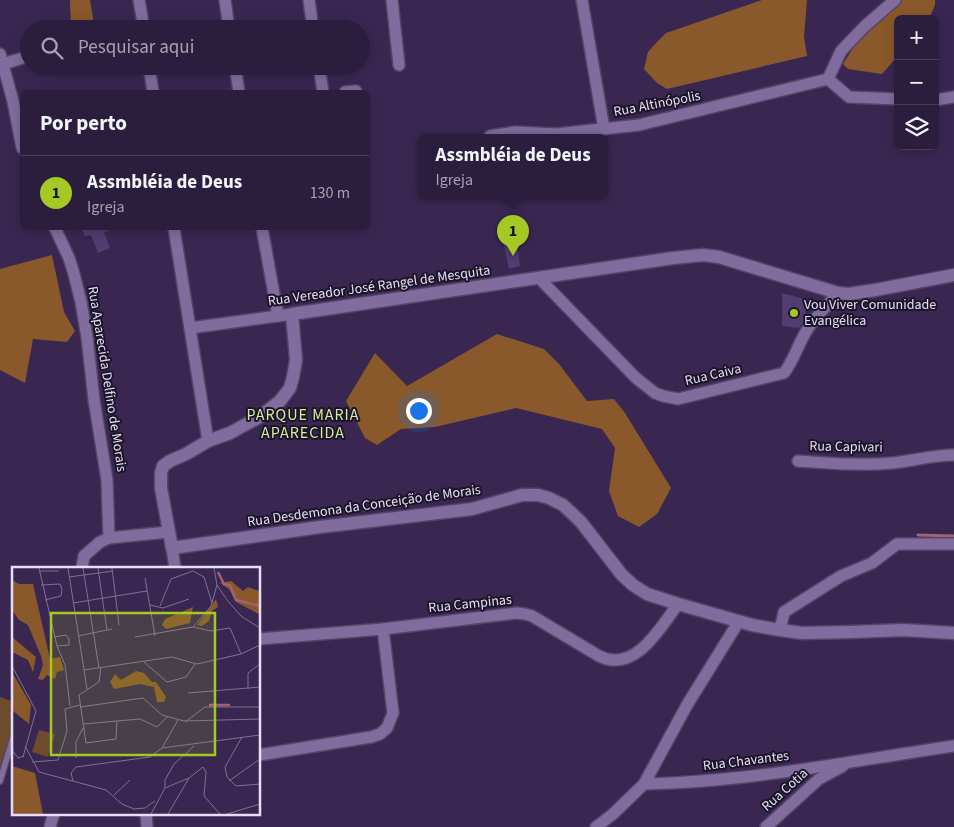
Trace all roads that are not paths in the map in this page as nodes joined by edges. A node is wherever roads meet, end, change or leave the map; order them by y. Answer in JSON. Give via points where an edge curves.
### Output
{"nodes":[{"id":1,"x":139,"y":0,"type":"edge"},
{"id":2,"x":225,"y":0,"type":"edge"},
{"id":3,"x":309,"y":0,"type":"edge"},
{"id":4,"x":392,"y":0,"type":"edge"},
{"id":5,"x":582,"y":0,"type":"edge"},
{"id":6,"x":895,"y":0,"type":"edge"},
{"id":7,"x":142,"y":20,"type":"edge"},
{"id":8,"x":228,"y":20,"type":"edge"},
{"id":9,"x":312,"y":20,"type":"edge"},
{"id":10,"x":20,"y":57,"type":"edge"},
{"id":11,"x":2,"y":59,"type":"edge"},
{"id":12,"x":399,"y":65,"type":"dead end"},
{"id":13,"x":150,"y":75,"type":"edge"},
{"id":14,"x":236,"y":75,"type":"edge"},
{"id":15,"x":320,"y":75,"type":"edge"},
{"id":16,"x":828,"y":79,"type":"junction"},
{"id":17,"x":153,"y":90,"type":"edge"},
{"id":18,"x":239,"y":90,"type":"edge"},
{"id":19,"x":323,"y":90,"type":"edge"},
{"id":20,"x":954,"y":97,"type":"edge"},
{"id":21,"x":894,"y":99,"type":"edge"},
{"id":22,"x":939,"y":99,"type":"edge"},
{"id":23,"x":604,"y":129,"type":"junction"},
{"id":24,"x":20,"y":131,"type":"edge"},
{"id":25,"x":502,"y":134,"type":"edge"},
{"id":26,"x":556,"y":134,"type":"edge"},
{"id":27,"x":556,"y":134,"type":"edge"},
{"id":28,"x":56,"y":230,"type":"edge"},
{"id":29,"x":174,"y":230,"type":"edge"},
{"id":30,"x":262,"y":230,"type":"edge"},
{"id":31,"x":954,"y":275,"type":"edge"},
{"id":32,"x":539,"y":278,"type":"junction"},
{"id":33,"x":838,"y":293,"type":"junction"},
{"id":34,"x":292,"y":314,"type":"junction"},
{"id":35,"x":278,"y":316,"type":"junction"},
{"id":36,"x":190,"y":328,"type":"junction"},
{"id":37,"x":208,"y":441,"type":"junction"},
{"id":38,"x":954,"y":454,"type":"edge"},
{"id":39,"x":798,"y":461,"type":"dead end"},
{"id":40,"x":168,"y":532,"type":"junction"},
{"id":41,"x":109,"y":538,"type":"junction"},
{"id":42,"x":954,"y":544,"type":"edge"},
{"id":43,"x":172,"y":548,"type":"junction"},
{"id":44,"x":82,"y":567,"type":"edge"},
{"id":45,"x":175,"y":567,"type":"edge"},
{"id":46,"x":678,"y":604,"type":"junction"},
{"id":47,"x":739,"y":621,"type":"junction"},
{"id":48,"x":383,"y":629,"type":"junction"},
{"id":49,"x":780,"y":630,"type":"junction"},
{"id":50,"x":954,"y":633,"type":"edge"},
{"id":51,"x":260,"y":639,"type":"edge"},
{"id":52,"x":12,"y":741,"type":"edge"},
{"id":53,"x":954,"y":746,"type":"edge"},
{"id":54,"x":260,"y":755,"type":"edge"},
{"id":55,"x":851,"y":761,"type":"junction"},
{"id":56,"x":0,"y":781,"type":"edge"},
{"id":57,"x":644,"y":784,"type":"junction"},
{"id":58,"x":54,"y":814,"type":"edge"},
{"id":59,"x":146,"y":814,"type":"edge"},
{"id":60,"x":50,"y":827,"type":"edge"},
{"id":61,"x":147,"y":827,"type":"edge"},
{"id":62,"x":596,"y":827,"type":"edge"},
{"id":63,"x":766,"y":827,"type":"edge"}],
"edges":[{"from":1,"to":7,"type":"street"},
{"from":2,"to":8,"type":"street"},
{"from":3,"to":9,"type":"street"},
{"from":4,"to":12,"type":"street"},
{"from":5,"to":23,"type":"street"},
{"from":6,"to":16,"type":"street","via":[[842,51]]},
{"from":10,"to":11,"type":"street"},
{"from":11,"to":24,"type":"street"},
{"from":13,"to":17,"type":"street"},
{"from":14,"to":18,"type":"street"},
{"from":15,"to":19,"type":"street"},
{"from":16,"to":21,"type":"street","via":[[849,97]]},
{"from":16,"to":23,"type":"street","name":"Rua Altinópolis","via":[[639,126]]},
{"from":20,"to":22,"type":"street"},
{"from":23,"to":27,"type":"street","name":"Rua Altinópolis"},
{"from":25,"to":26,"type":"street","name":"Rua Altinópolis"},
{"from":28,"to":41,"type":"street","name":"Rua Aparecida Delfino de Morais","via":[[69,258],[81,302],[107,480]]},
{"from":29,"to":36,"type":"street"},
{"from":30,"to":35,"type":"street"},
{"from":31,"to":33,"type":"street","name":"Rua Vereador José Rangel de Mesquita","via":[[875,290]]},
{"from":32,"to":33,"type":"street","name":"Rua Vereador José Rangel de Mesquita","via":[[703,255]]},
{"from":32,"to":33,"type":"street","name":"Rua Caiva","via":[[636,378],[655,393],[678,398],[784,373],[807,329]]},
{"from":32,"to":34,"type":"street","name":"Rua Vereador José Rangel de Mesquita"},
{"from":34,"to":35,"type":"street","name":"Rua Vereador José Rangel de Mesquita"},
{"from":34,"to":37,"type":"street","via":[[296,360],[290,388],[262,416]]},
{"from":35,"to":36,"type":"street","name":"Rua Vereador José Rangel de Mesquita"},
{"from":36,"to":37,"type":"street"},
{"from":37,"to":40,"type":"street","via":[[163,466],[161,488]]},
{"from":38,"to":39,"type":"street","name":"Rua Capivari","via":[[870,465]]},
{"from":40,"to":41,"type":"street"},
{"from":40,"to":43,"type":"street"},
{"from":41,"to":44,"type":"street","via":[[84,556]]},
{"from":42,"to":49,"type":"street","via":[[897,544],[872,564],[841,576],[784,612]]},
{"from":43,"to":45,"type":"street"},
{"from":43,"to":46,"type":"street","name":"Rua Desdemona da Conceição de Morais","via":[[472,509],[522,495],[538,495],[563,505],[581,522],[632,585],[647,594]]},
{"from":46,"to":47,"type":"street","name":"Rua Desdemona da Conceição de Morais"},
{"from":46,"to":48,"type":"street","name":"Rua Campinas","via":[[639,652],[616,661],[608,660],[525,614]]},
{"from":47,"to":49,"type":"street","name":"Rua Desdemona da Conceição de Morais"},
{"from":47,"to":57,"type":"street","via":[[687,705]]},
{"from":48,"to":51,"type":"street","name":"Rua Campinas"},
{"from":48,"to":54,"type":"street","via":[[393,713],[387,728],[371,736]]},
{"from":49,"to":50,"type":"street","name":"Rua Desdemona da Conceição de Morais"},
{"from":52,"to":56,"type":"lane"},
{"from":53,"to":55,"type":"street","name":"Rua Chavantes"},
{"from":55,"to":57,"type":"street","name":"Rua Chavantes","via":[[756,776]]},
{"from":55,"to":63,"type":"street","name":"Rua Cotia","via":[[819,779]]},
{"from":57,"to":62,"type":"street"},
{"from":58,"to":60,"type":"street"},
{"from":59,"to":61,"type":"street"}]}
